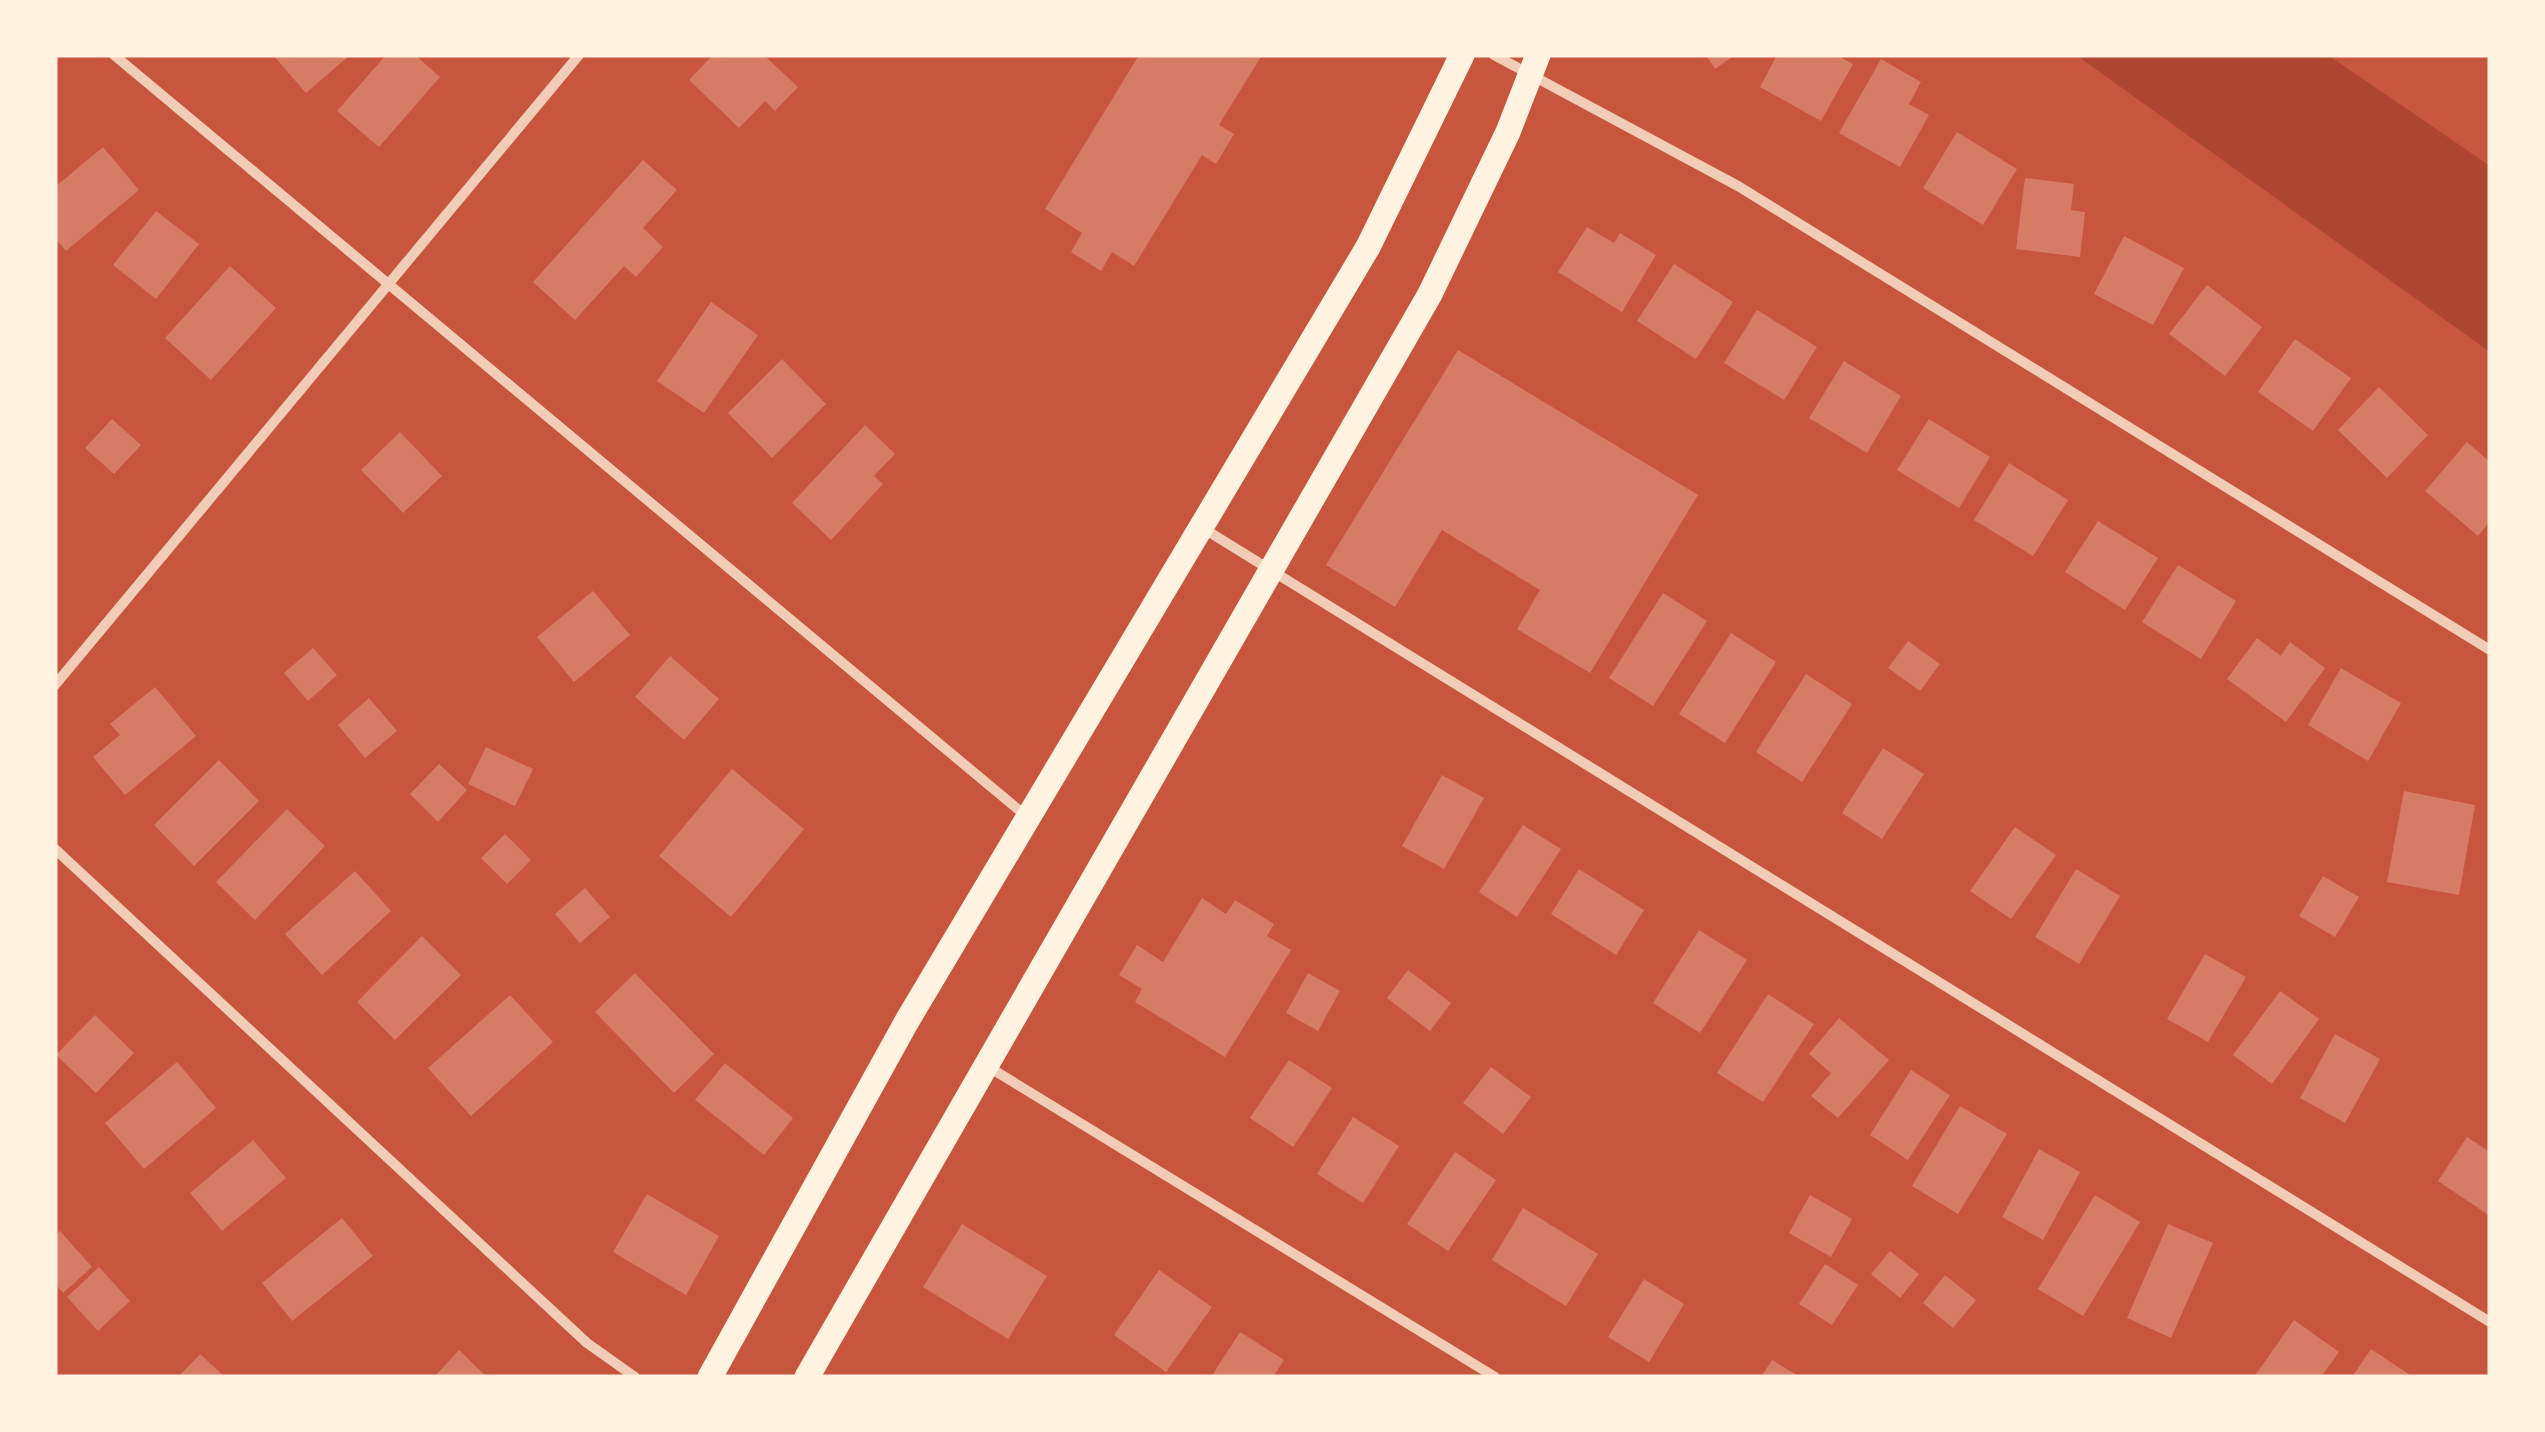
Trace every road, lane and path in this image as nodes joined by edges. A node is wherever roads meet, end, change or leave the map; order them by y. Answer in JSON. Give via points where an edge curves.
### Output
{"nodes":[{"id":1,"x":114,"y":55,"type":"edge"},
{"id":2,"x":579,"y":55,"type":"edge"},
{"id":3,"x":1462,"y":55,"type":"edge"},
{"id":4,"x":1494,"y":55,"type":"edge"},
{"id":5,"x":1534,"y":64,"type":"edge"},
{"id":6,"x":390,"y":286,"type":"junction"},
{"id":7,"x":1200,"y":527,"type":"junction"},
{"id":8,"x":1270,"y":570,"type":"junction"},
{"id":9,"x":2490,"y":650,"type":"edge"},
{"id":10,"x":55,"y":685,"type":"edge"},
{"id":11,"x":1027,"y":816,"type":"junction"},
{"id":12,"x":55,"y":850,"type":"edge"},
{"id":13,"x":986,"y":1066,"type":"junction"},
{"id":14,"x":2490,"y":1322,"type":"edge"},
{"id":15,"x":635,"y":1377,"type":"edge"},
{"id":16,"x":710,"y":1377,"type":"edge"},
{"id":17,"x":807,"y":1377,"type":"edge"},
{"id":18,"x":1495,"y":1377,"type":"edge"}],
"edges":[{"from":1,"to":6,"type":"street"},
{"from":2,"to":6,"type":"street"},
{"from":3,"to":7,"type":"main road","via":[[1368,248]]},
{"from":4,"to":5,"type":"street"},
{"from":5,"to":8,"type":"main road","via":[[1430,294]]},
{"from":5,"to":9,"type":"street"},
{"from":6,"to":10,"type":"street"},
{"from":6,"to":11,"type":"street"},
{"from":7,"to":8,"type":"street"},
{"from":7,"to":11,"type":"main road"},
{"from":8,"to":13,"type":"main road"},
{"from":8,"to":14,"type":"street"},
{"from":11,"to":16,"type":"main road"},
{"from":12,"to":15,"type":"street","via":[[587,1342]]},
{"from":13,"to":17,"type":"main road"},
{"from":13,"to":18,"type":"street"}]}
